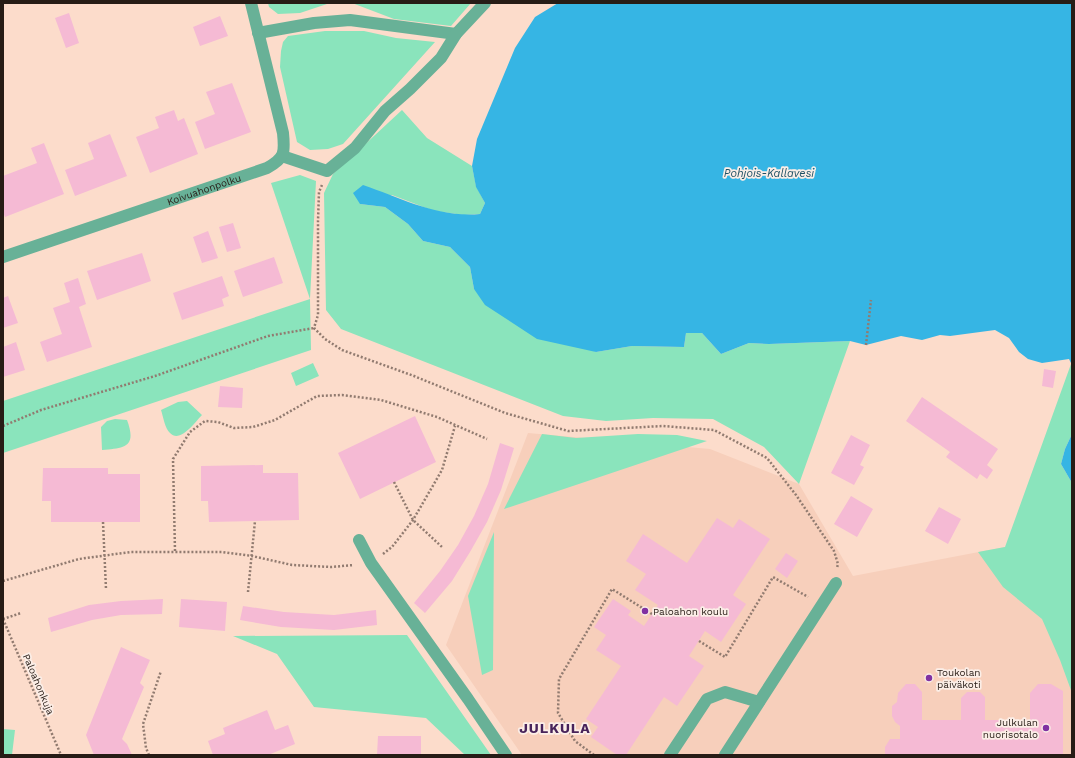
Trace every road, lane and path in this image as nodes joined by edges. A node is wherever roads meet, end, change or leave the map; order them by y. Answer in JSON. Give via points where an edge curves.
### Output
{"nodes":[{"id":1,"x":251,"y":3,"type":"edge"},
{"id":2,"x":485,"y":3,"type":"edge"},
{"id":3,"x":258,"y":33,"type":"junction"},
{"id":4,"x":456,"y":34,"type":"junction"},
{"id":5,"x":282,"y":156,"type":"junction"},
{"id":6,"x":327,"y":171,"type":"junction"},
{"id":7,"x":3,"y":257,"type":"edge"},
{"id":8,"x":871,"y":300,"type":"dead end"},
{"id":9,"x":314,"y":328,"type":"junction"},
{"id":10,"x":866,"y":345,"type":"dead end"},
{"id":11,"x":3,"y":426,"type":"edge"},
{"id":12,"x":455,"y":426,"type":"junction"},
{"id":13,"x":487,"y":440,"type":"dead end"},
{"id":14,"x":394,"y":482,"type":"dead end"},
{"id":15,"x":413,"y":520,"type":"junction"},
{"id":16,"x":255,"y":521,"type":"dead end"},
{"id":17,"x":103,"y":522,"type":"dead end"},
{"id":18,"x":359,"y":540,"type":"dead end"},
{"id":19,"x":442,"y":547,"type":"dead end"},
{"id":20,"x":175,"y":551,"type":"junction"},
{"id":21,"x":105,"y":555,"type":"junction"},
{"id":22,"x":252,"y":556,"type":"junction"},
{"id":23,"x":371,"y":563,"type":"junction"},
{"id":24,"x":3,"y":581,"type":"edge"},
{"id":25,"x":836,"y":583,"type":"joint"},
{"id":26,"x":106,"y":589,"type":"dead end"},
{"id":27,"x":248,"y":592,"type":"dead end"},
{"id":28,"x":822,"y":605,"type":"junction"},
{"id":29,"x":21,"y":612,"type":"dead end"},
{"id":30,"x":652,"y":614,"type":"dead end"},
{"id":31,"x":3,"y":619,"type":"edge"},
{"id":32,"x":699,"y":641,"type":"dead end"},
{"id":33,"x":161,"y":671,"type":"dead end"},
{"id":34,"x":759,"y":702,"type":"junction"},
{"id":35,"x":61,"y":755,"type":"edge"},
{"id":36,"x":149,"y":755,"type":"edge"},
{"id":37,"x":506,"y":755,"type":"edge"},
{"id":38,"x":594,"y":755,"type":"edge"},
{"id":39,"x":670,"y":755,"type":"edge"},
{"id":40,"x":725,"y":755,"type":"edge"}],
"edges":[{"from":1,"to":3,"type":"street"},
{"from":2,"to":4,"type":"street"},
{"from":3,"to":4,"type":"street","via":[[314,23],[350,20]]},
{"from":3,"to":5,"type":"street","via":[[283,133]]},
{"from":4,"to":6,"type":"street","via":[[441,58],[385,111],[355,148]]},
{"from":5,"to":6,"type":"street"},
{"from":5,"to":7,"type":"street","name":"Koivuahonpolku","via":[[267,168]]},
{"from":6,"to":9,"type":"path","via":[[319,192],[318,315]]},
{"from":8,"to":10,"type":"path"},
{"from":9,"to":11,"type":"path","via":[[268,336],[155,376],[41,410]]},
{"from":9,"to":25,"type":"path","via":[[342,350],[505,413],[568,431],[663,426],[714,430],[767,458],[796,494],[834,551],[838,564]]},
{"from":12,"to":13,"type":"path"},
{"from":12,"to":15,"type":"path","via":[[442,470]]},
{"from":12,"to":20,"type":"path","via":[[437,417],[381,400],[342,395],[316,396],[275,420],[254,427],[234,428],[218,422],[205,421],[190,432],[173,459]]},
{"from":14,"to":15,"type":"path"},
{"from":15,"to":19,"type":"path"},
{"from":15,"to":23,"type":"path","via":[[392,547]]},
{"from":16,"to":22,"type":"path"},
{"from":17,"to":21,"type":"path"},
{"from":18,"to":23,"type":"street"},
{"from":20,"to":21,"type":"path"},
{"from":20,"to":22,"type":"path","via":[[222,552]]},
{"from":21,"to":24,"type":"path","via":[[79,559]]},
{"from":21,"to":26,"type":"path"},
{"from":22,"to":23,"type":"path","via":[[292,565],[331,567]]},
{"from":22,"to":27,"type":"path"},
{"from":23,"to":37,"type":"street"},
{"from":25,"to":28,"type":"street"},
{"from":28,"to":32,"type":"path","via":[[773,577],[725,658]]},
{"from":28,"to":34,"type":"street"},
{"from":29,"to":31,"type":"path"},
{"from":30,"to":38,"type":"path","via":[[612,589],[559,679],[558,713],[575,741]]},
{"from":31,"to":35,"type":"path","name":"Paloahonkuja"},
{"from":33,"to":36,"type":"path","via":[[143,724]]},
{"from":34,"to":39,"type":"street","via":[[726,692],[707,698]]},
{"from":34,"to":40,"type":"street"}]}
